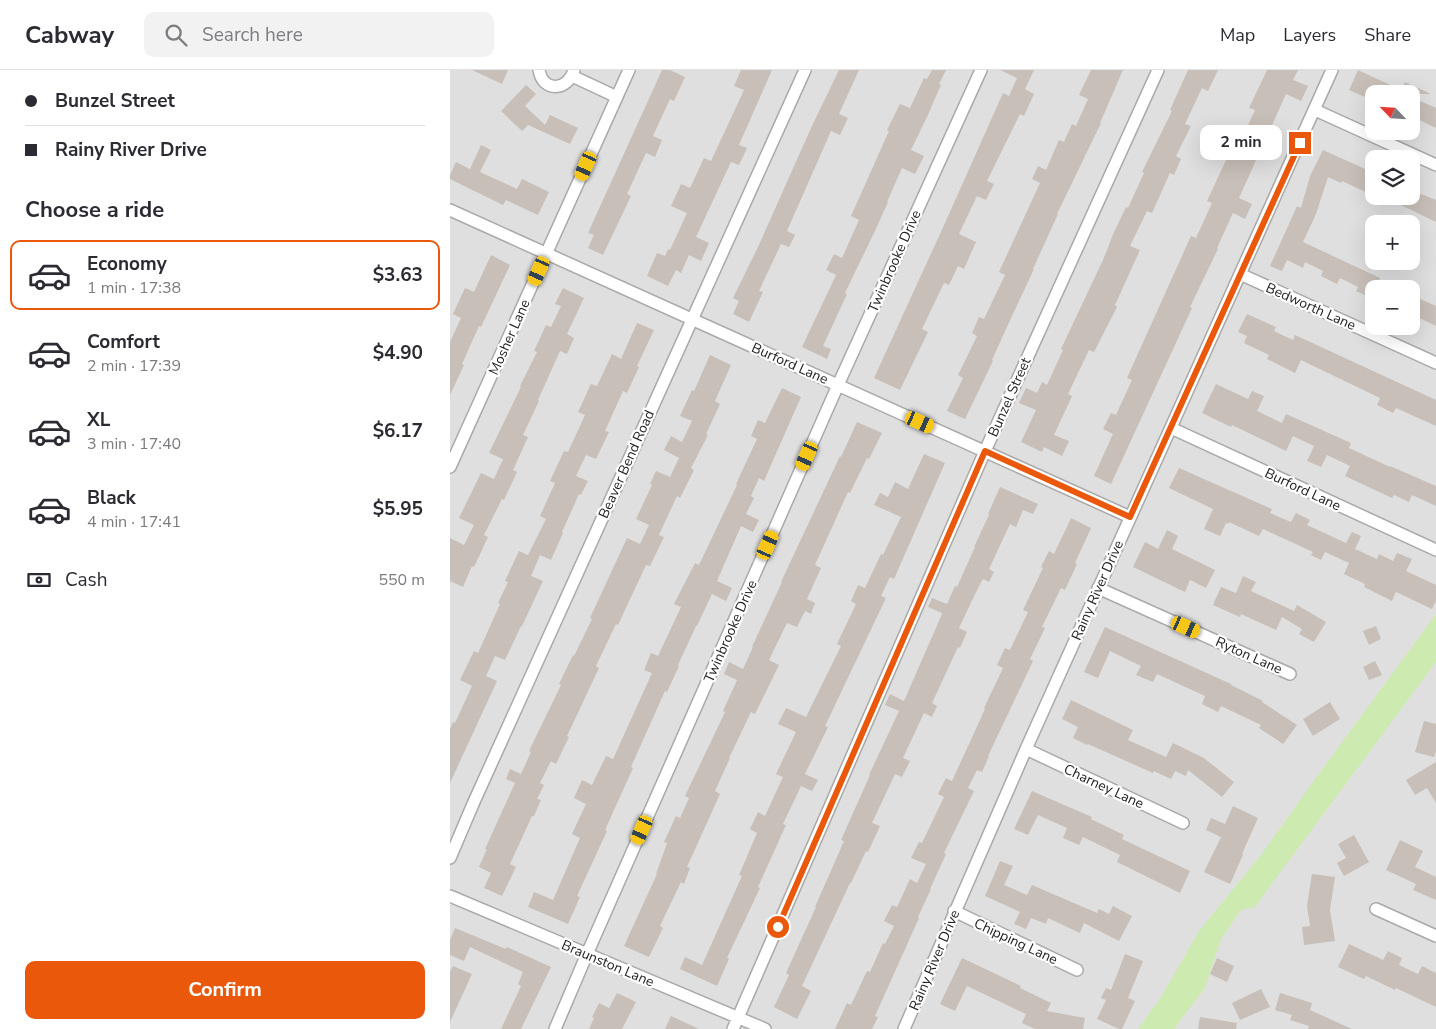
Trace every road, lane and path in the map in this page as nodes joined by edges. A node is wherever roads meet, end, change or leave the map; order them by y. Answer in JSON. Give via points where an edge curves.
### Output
{"nodes":[{"id":1,"x":539,"y":70,"type":"edge"},
{"id":2,"x":629,"y":70,"type":"edge"},
{"id":3,"x":805,"y":70,"type":"edge"},
{"id":4,"x":981,"y":70,"type":"edge"},
{"id":5,"x":1158,"y":70,"type":"edge"},
{"id":6,"x":1332,"y":70,"type":"edge"},
{"id":7,"x":573,"y":73,"type":"edge"},
{"id":8,"x":617,"y":97,"type":"junction"},
{"id":9,"x":1315,"y":110,"type":"junction"},
{"id":10,"x":1436,"y":165,"type":"edge"},
{"id":11,"x":450,"y":210,"type":"edge"},
{"id":12,"x":547,"y":253,"type":"junction"},
{"id":13,"x":1240,"y":274,"type":"junction"},
{"id":14,"x":692,"y":319,"type":"junction"},
{"id":15,"x":1436,"y":363,"type":"edge"},
{"id":16,"x":838,"y":385,"type":"junction"},
{"id":17,"x":1171,"y":428,"type":"junction"},
{"id":18,"x":985,"y":451,"type":"junction"},
{"id":19,"x":450,"y":467,"type":"edge"},
{"id":20,"x":1130,"y":517,"type":"junction"},
{"id":21,"x":1436,"y":550,"type":"edge"},
{"id":22,"x":1098,"y":588,"type":"junction"},
{"id":23,"x":1290,"y":674,"type":"dead end"},
{"id":24,"x":1026,"y":749,"type":"junction"},
{"id":25,"x":1184,"y":823,"type":"dead end"},
{"id":26,"x":450,"y":858,"type":"edge"},
{"id":27,"x":450,"y":896,"type":"edge"},
{"id":28,"x":1376,"y":909,"type":"dead end"},
{"id":29,"x":954,"y":912,"type":"junction"},
{"id":30,"x":1436,"y":936,"type":"edge"},
{"id":31,"x":587,"y":954,"type":"junction"},
{"id":32,"x":1077,"y":970,"type":"dead end"},
{"id":33,"x":736,"y":1024,"type":"edge"},
{"id":34,"x":555,"y":1029,"type":"edge"},
{"id":35,"x":765,"y":1029,"type":"edge"},
{"id":36,"x":904,"y":1029,"type":"edge"}],
"edges":[{"from":1,"to":7,"type":"street","via":[[543,81],[556,87],[568,82]]},
{"from":2,"to":8,"type":"street","name":"Mosher Lane"},
{"from":3,"to":14,"type":"street","name":"Beaver Bend Road"},
{"from":4,"to":16,"type":"street","name":"Twinbrooke Drive"},
{"from":5,"to":18,"type":"street","name":"Bunzel Street"},
{"from":6,"to":9,"type":"street","name":"Rainy River Drive"},
{"from":7,"to":8,"type":"street"},
{"from":8,"to":12,"type":"street","name":"Mosher Lane"},
{"from":9,"to":10,"type":"street"},
{"from":9,"to":13,"type":"street","name":"Rainy River Drive"},
{"from":11,"to":12,"type":"street","name":"Burford Lane"},
{"from":12,"to":14,"type":"street","name":"Burford Lane"},
{"from":12,"to":19,"type":"street","name":"Mosher Lane"},
{"from":13,"to":15,"type":"street","name":"Bedworth Lane"},
{"from":13,"to":17,"type":"street","name":"Rainy River Drive"},
{"from":14,"to":16,"type":"street","name":"Burford Lane"},
{"from":14,"to":26,"type":"street","name":"Beaver Bend Road"},
{"from":16,"to":18,"type":"street","name":"Burford Lane"},
{"from":16,"to":31,"type":"street","name":"Twinbrooke Drive"},
{"from":17,"to":20,"type":"street","name":"Rainy River Drive"},
{"from":17,"to":21,"type":"street","name":"Burford Lane"},
{"from":18,"to":20,"type":"street","name":"Burford Lane"},
{"from":18,"to":33,"type":"street","name":"Bunzel Street"},
{"from":20,"to":22,"type":"street","name":"Rainy River Drive"},
{"from":22,"to":23,"type":"street","name":"Ryton Lane"},
{"from":22,"to":24,"type":"street","name":"Rainy River Drive"},
{"from":24,"to":25,"type":"street","name":"Charney Lane"},
{"from":24,"to":29,"type":"street","name":"Rainy River Drive"},
{"from":27,"to":31,"type":"street","name":"Braunston Lane"},
{"from":28,"to":30,"type":"street"},
{"from":29,"to":32,"type":"street","name":"Chipping Lane"},
{"from":29,"to":36,"type":"street","name":"Rainy River Drive"},
{"from":31,"to":33,"type":"street","name":"Braunston Lane"},
{"from":31,"to":34,"type":"street","name":"Twinbrooke Drive"},
{"from":33,"to":35,"type":"street","name":"Braunston Lane"}]}
